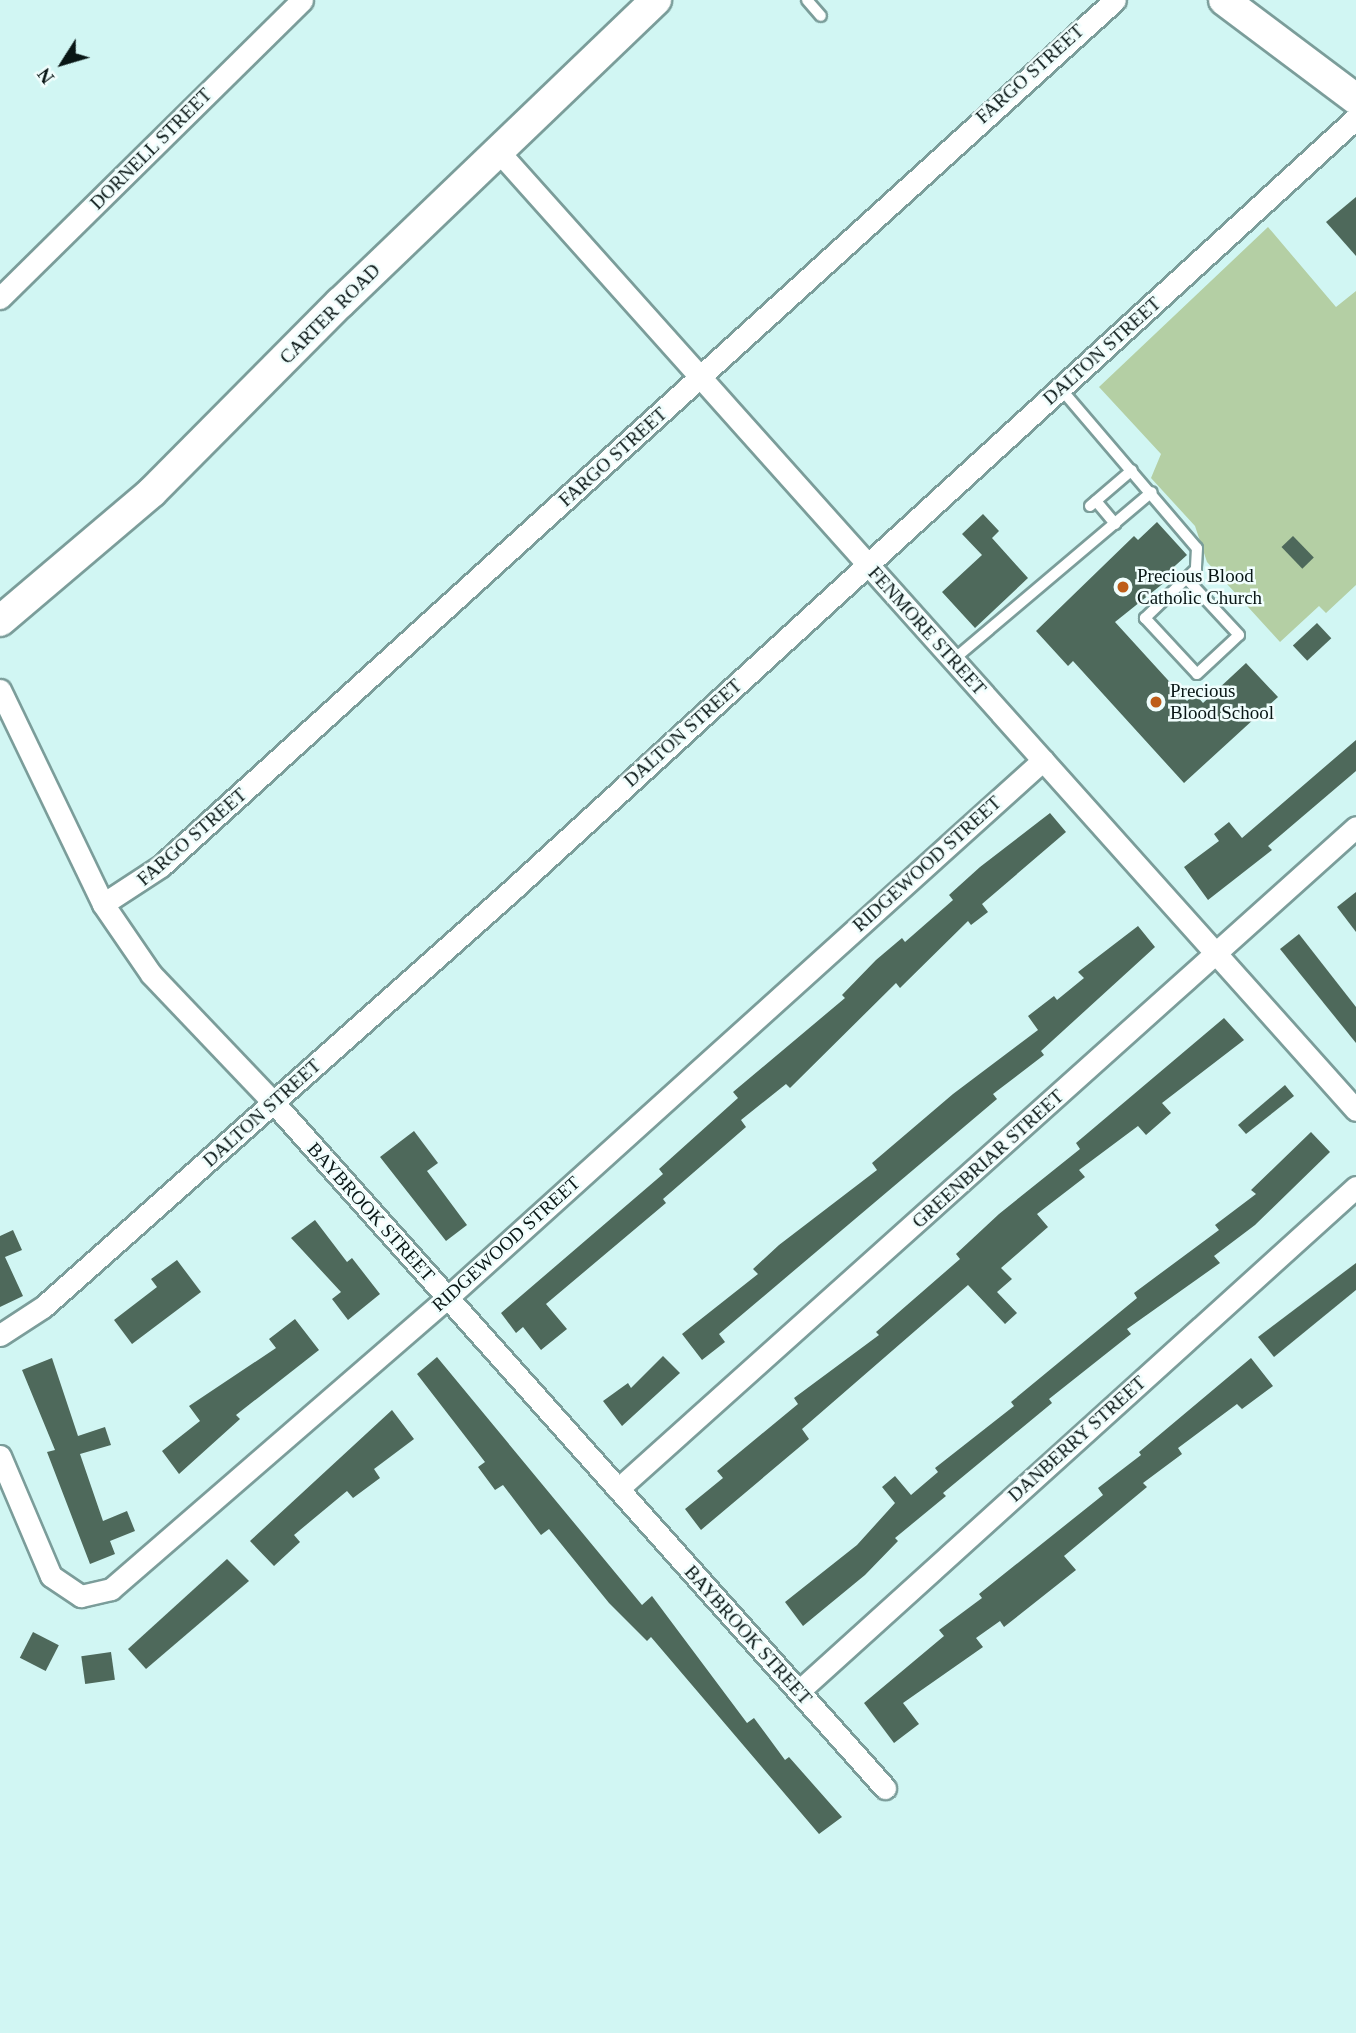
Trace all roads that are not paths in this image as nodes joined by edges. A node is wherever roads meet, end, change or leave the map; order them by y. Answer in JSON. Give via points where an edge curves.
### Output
{"nodes":[{"id":1,"x":302,"y":0,"type":"edge"},
{"id":2,"x":656,"y":0,"type":"edge"},
{"id":3,"x":807,"y":0,"type":"edge"},
{"id":4,"x":1115,"y":0,"type":"edge"},
{"id":5,"x":1224,"y":0,"type":"edge"},
{"id":6,"x":821,"y":16,"type":"dead end"},
{"id":7,"x":1356,"y":99,"type":"edge"},
{"id":8,"x":1356,"y":118,"type":"edge"},
{"id":9,"x":499,"y":152,"type":"junction"},
{"id":10,"x":0,"y":298,"type":"edge"},
{"id":11,"x":699,"y":379,"type":"junction"},
{"id":12,"x":1061,"y":389,"type":"junction"},
{"id":13,"x":1132,"y":470,"type":"junction"},
{"id":14,"x":1152,"y":492,"type":"junction"},
{"id":15,"x":1115,"y":524,"type":"junction"},
{"id":16,"x":867,"y":565,"type":"junction"},
{"id":17,"x":1187,"y":579,"type":"junction"},
{"id":18,"x":0,"y":621,"type":"edge"},
{"id":19,"x":953,"y":660,"type":"junction"},
{"id":20,"x":0,"y":690,"type":"edge"},
{"id":21,"x":1043,"y":760,"type":"junction"},
{"id":22,"x":1356,"y":827,"type":"edge"},
{"id":23,"x":103,"y":904,"type":"junction"},
{"id":24,"x":1215,"y":951,"type":"junction"},
{"id":25,"x":274,"y":1103,"type":"junction"},
{"id":26,"x":1356,"y":1110,"type":"edge"},
{"id":27,"x":1356,"y":1187,"type":"edge"},
{"id":28,"x":447,"y":1298,"type":"junction"},
{"id":29,"x":0,"y":1335,"type":"edge"},
{"id":30,"x":0,"y":1456,"type":"edge"},
{"id":31,"x":618,"y":1489,"type":"junction"},
{"id":32,"x":799,"y":1691,"type":"junction"},
{"id":33,"x":885,"y":1788,"type":"dead end"}],
"edges":[{"from":1,"to":10,"type":"street","name":"DORNELL STREET"},
{"from":2,"to":9,"type":"main road","name":"CARTER ROAD"},
{"from":3,"to":6,"type":"lane"},
{"from":4,"to":11,"type":"street","name":"FARGO STREET","via":[[1003,96]]},
{"from":5,"to":7,"type":"main road"},
{"from":8,"to":12,"type":"street","name":"DALTON STREET"},
{"from":9,"to":11,"type":"street","name":"FENMORE STREET"},
{"from":9,"to":18,"type":"main road","name":"CARTER ROAD","via":[[152,492]]},
{"from":11,"to":16,"type":"street","name":"FENMORE STREET"},
{"from":11,"to":23,"type":"street","name":"FARGO STREET","via":[[161,866]]},
{"from":12,"to":13,"type":"lane"},
{"from":12,"to":16,"type":"street","name":"DALTON STREET"},
{"from":13,"to":14,"type":"lane"},
{"from":13,"to":15,"type":"lane","via":[[1093,503]]},
{"from":14,"to":15,"type":"lane"},
{"from":14,"to":17,"type":"lane","via":[[1197,548],[1196,569]]},
{"from":15,"to":19,"type":"lane"},
{"from":16,"to":19,"type":"street","name":"FENMORE STREET"},
{"from":16,"to":25,"type":"street","name":"DALTON STREET"},
{"from":17,"to":17,"type":"lane","via":[[1145,618],[1197,674],[1239,635]]},
{"from":19,"to":21,"type":"street","name":"FENMORE STREET"},
{"from":20,"to":23,"type":"street","name":"BAYBROOK STREET"},
{"from":21,"to":24,"type":"street","name":"FENMORE STREET"},
{"from":21,"to":28,"type":"street","name":"RIDGEWOOD STREET"},
{"from":22,"to":24,"type":"street","name":"GREENBRIAR STREET"},
{"from":23,"to":25,"type":"street","name":"BAYBROOK STREET","via":[[151,974]]},
{"from":24,"to":26,"type":"street","name":"FENMORE STREET"},
{"from":24,"to":31,"type":"street","name":"GREENBRIAR STREET"},
{"from":25,"to":28,"type":"street","name":"BAYBROOK STREET"},
{"from":25,"to":29,"type":"street","name":"DALTON STREET","via":[[43,1307]]},
{"from":27,"to":32,"type":"street","name":"DANBERRY STREET"},
{"from":28,"to":30,"type":"street","name":"RIDGEWOOD STREET","via":[[183,1531],[96,1595],[73,1592],[51,1577]]},
{"from":28,"to":31,"type":"street","name":"BAYBROOK STREET"},
{"from":31,"to":32,"type":"street","name":"BAYBROOK STREET"},
{"from":32,"to":33,"type":"street","name":"BAYBROOK STREET"}]}
